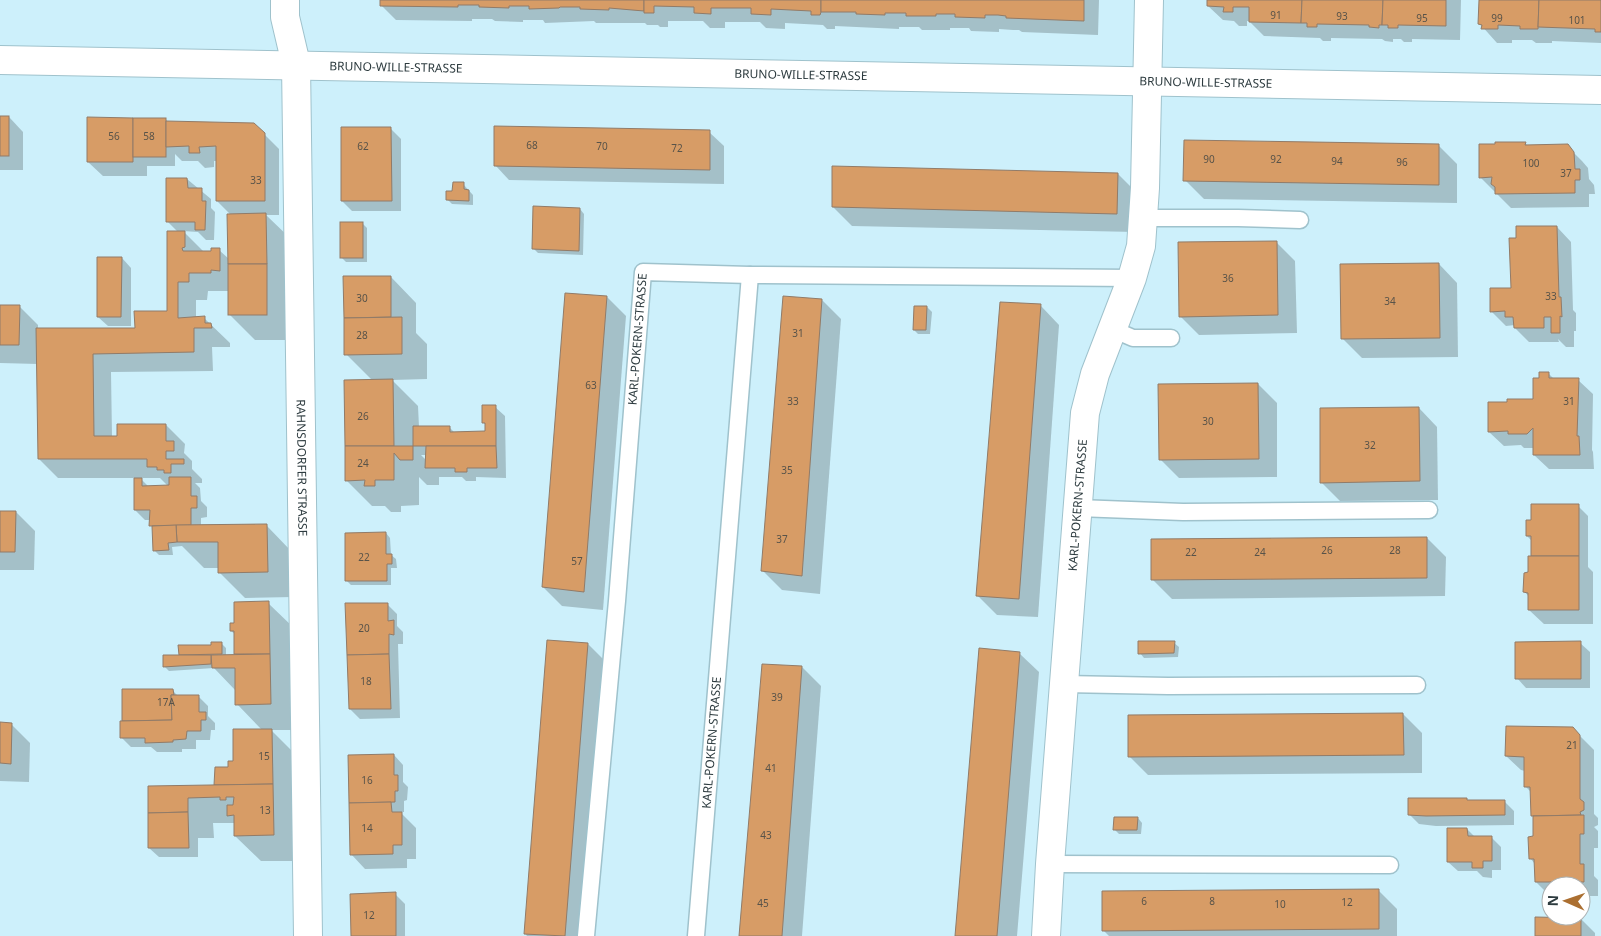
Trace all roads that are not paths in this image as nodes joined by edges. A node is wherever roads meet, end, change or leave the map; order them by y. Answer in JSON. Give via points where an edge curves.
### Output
{"nodes":[{"id":1,"x":285,"y":0,"type":"edge"},
{"id":2,"x":1149,"y":0,"type":"edge"},
{"id":3,"x":0,"y":60,"type":"edge"},
{"id":4,"x":296,"y":64,"type":"junction"},
{"id":5,"x":1147,"y":82,"type":"junction"},
{"id":6,"x":1601,"y":90,"type":"edge"},
{"id":7,"x":1144,"y":218,"type":"junction"},
{"id":8,"x":1300,"y":220,"type":"dead end"},
{"id":9,"x":750,"y":275,"type":"junction"},
{"id":10,"x":1132,"y":278,"type":"junction"},
{"id":11,"x":1112,"y":329,"type":"junction"},
{"id":12,"x":1171,"y":338,"type":"dead end"},
{"id":13,"x":1078,"y":508,"type":"junction"},
{"id":14,"x":1429,"y":510,"type":"dead end"},
{"id":15,"x":1064,"y":684,"type":"junction"},
{"id":16,"x":1417,"y":685,"type":"dead end"},
{"id":17,"x":1050,"y":864,"type":"junction"},
{"id":18,"x":1390,"y":865,"type":"dead end"},
{"id":19,"x":308,"y":936,"type":"edge"},
{"id":20,"x":586,"y":936,"type":"edge"},
{"id":21,"x":696,"y":936,"type":"edge"},
{"id":22,"x":1046,"y":936,"type":"edge"}],
"edges":[{"from":1,"to":4,"type":"street","name":"RAHNSDORFER STRASSE","via":[[285,17]]},
{"from":2,"to":5,"type":"street","name":"KARL-POKERN-STRASSE"},
{"from":3,"to":4,"type":"street","name":"BRUNO-WILLE-STRASSE"},
{"from":4,"to":5,"type":"street","name":"BRUNO-WILLE-STRASSE"},
{"from":4,"to":19,"type":"street","name":"RAHNSDORFER STRASSE"},
{"from":5,"to":6,"type":"street","name":"BRUNO-WILLE-STRASSE"},
{"from":5,"to":7,"type":"street","name":"KARL-POKERN-STRASSE"},
{"from":7,"to":8,"type":"lane"},
{"from":7,"to":10,"type":"street","name":"KARL-POKERN-STRASSE","via":[[1141,246]]},
{"from":9,"to":10,"type":"lane"},
{"from":9,"to":20,"type":"lane","name":"KARL-POKERN-STRASSE","via":[[642,272],[619,582]]},
{"from":9,"to":21,"type":"lane","name":"KARL-POKERN-STRASSE"},
{"from":10,"to":11,"type":"street","name":"KARL-POKERN-STRASSE"},
{"from":11,"to":12,"type":"lane","via":[[1134,338]]},
{"from":11,"to":13,"type":"street","name":"KARL-POKERN-STRASSE","via":[[1094,374],[1086,413]]},
{"from":13,"to":14,"type":"lane","via":[[1183,512]]},
{"from":13,"to":15,"type":"street","name":"KARL-POKERN-STRASSE"},
{"from":15,"to":16,"type":"lane"},
{"from":15,"to":17,"type":"street","name":"KARL-POKERN-STRASSE"},
{"from":17,"to":18,"type":"lane"},
{"from":17,"to":22,"type":"street","name":"KARL-POKERN-STRASSE"}]}
